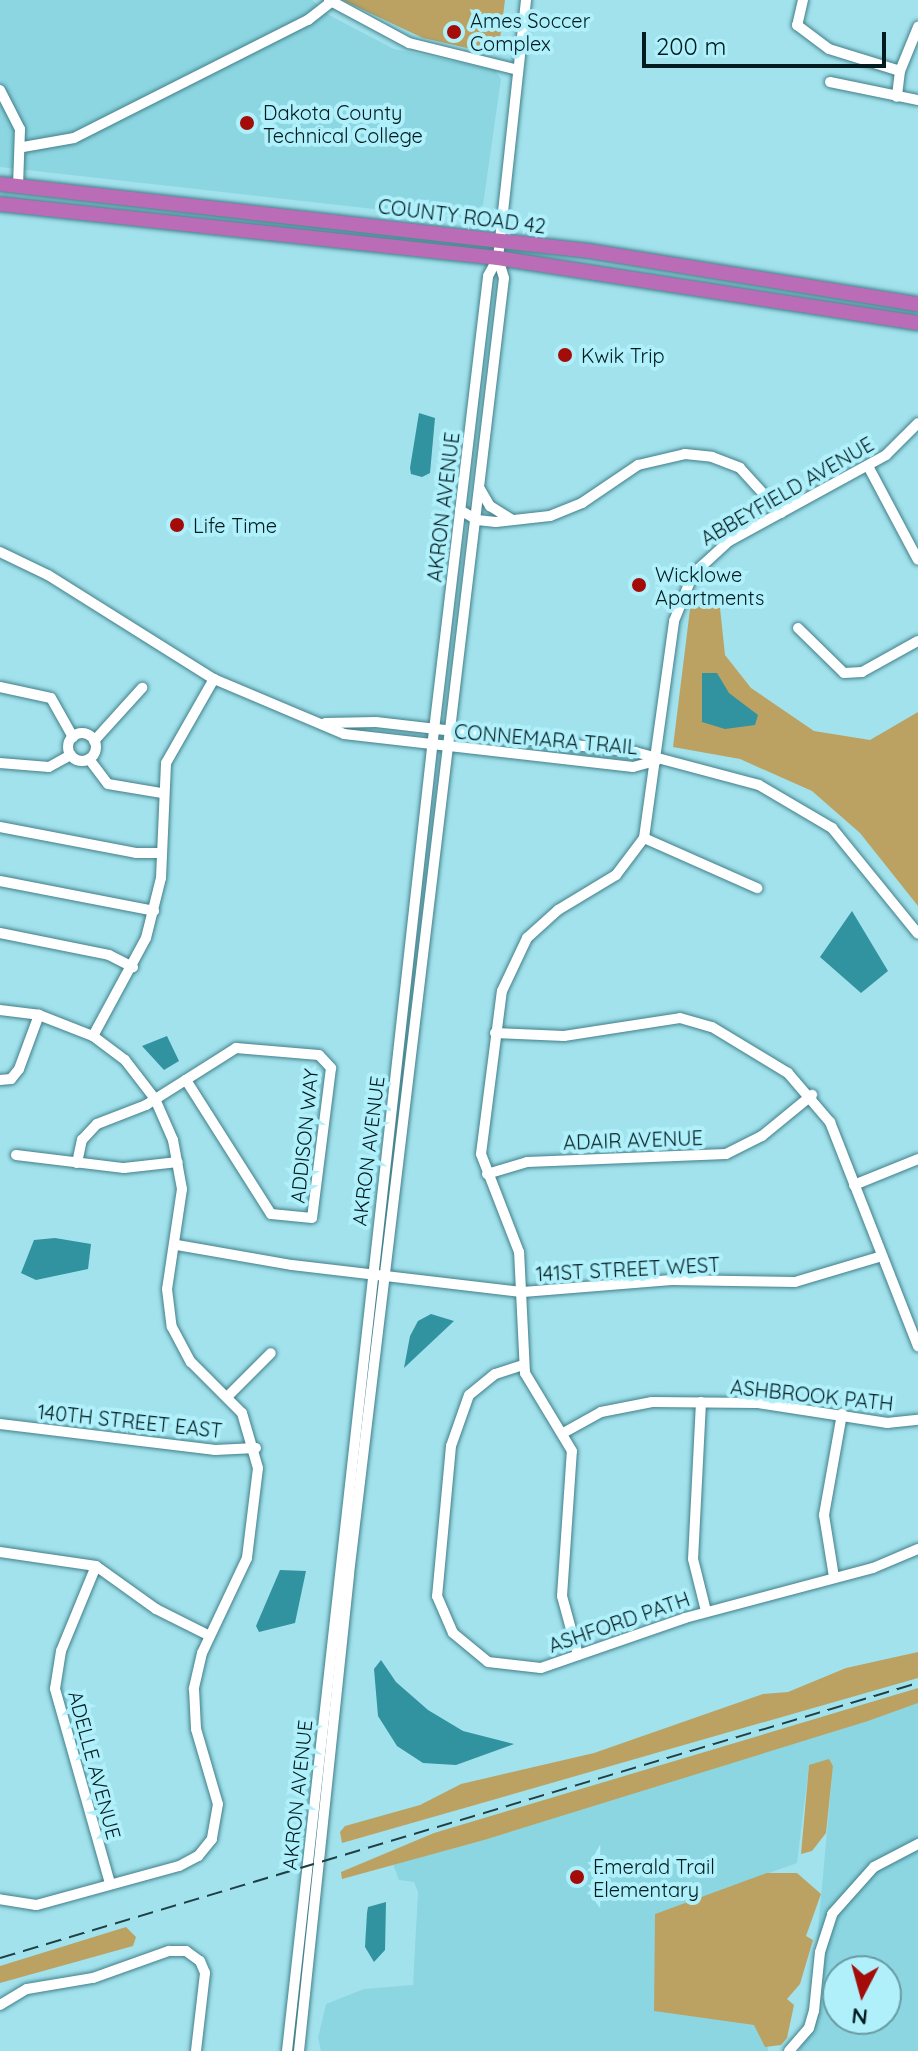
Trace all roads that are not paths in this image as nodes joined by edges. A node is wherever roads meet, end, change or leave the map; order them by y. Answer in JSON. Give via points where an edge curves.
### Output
{"nodes":[{"id":1,"x":526,"y":0,"type":"edge"},
{"id":2,"x":803,"y":0,"type":"edge"},
{"id":3,"x":330,"y":1,"type":"edge"},
{"id":4,"x":918,"y":27,"type":"edge"},
{"id":5,"x":518,"y":70,"type":"junction"},
{"id":6,"x":900,"y":71,"type":"junction"},
{"id":7,"x":830,"y":82,"type":"dead end"},
{"id":8,"x":0,"y":90,"type":"edge"},
{"id":9,"x":897,"y":97,"type":"junction"},
{"id":10,"x":918,"y":100,"type":"edge"},
{"id":11,"x":23,"y":147,"type":"junction"},
{"id":12,"x":0,"y":184,"type":"edge"},
{"id":13,"x":18,"y":186,"type":"junction"},
{"id":14,"x":0,"y":193,"type":"edge"},
{"id":15,"x":0,"y":204,"type":"edge"},
{"id":16,"x":196,"y":206,"type":"junction"},
{"id":17,"x":20,"y":207,"type":"junction"},
{"id":18,"x":500,"y":241,"type":"junction"},
{"id":19,"x":498,"y":258,"type":"junction"},
{"id":20,"x":918,"y":304,"type":"edge"},
{"id":21,"x":918,"y":323,"type":"edge"},
{"id":22,"x":918,"y":423,"type":"edge"},
{"id":23,"x":868,"y":466,"type":"junction"},
{"id":24,"x":480,"y":488,"type":"junction"},
{"id":25,"x":460,"y":510,"type":"junction"},
{"id":26,"x":781,"y":513,"type":"junction"},
{"id":27,"x":477,"y":520,"type":"junction"},
{"id":28,"x":512,"y":520,"type":"junction"},
{"id":29,"x":0,"y":552,"type":"edge"},
{"id":30,"x":918,"y":560,"type":"edge"},
{"id":31,"x":798,"y":628,"type":"dead end"},
{"id":32,"x":918,"y":641,"type":"edge"},
{"id":33,"x":214,"y":679,"type":"junction"},
{"id":34,"x":0,"y":687,"type":"edge"},
{"id":35,"x":142,"y":688,"type":"dead end"},
{"id":36,"x":325,"y":723,"type":"junction"},
{"id":37,"x":434,"y":730,"type":"junction"},
{"id":38,"x":453,"y":731,"type":"junction"},
{"id":39,"x":73,"y":737,"type":"junction"},
{"id":40,"x":94,"y":741,"type":"junction"},
{"id":41,"x":433,"y":745,"type":"junction"},
{"id":42,"x":450,"y":749,"type":"junction"},
{"id":43,"x":71,"y":755,"type":"junction"},
{"id":44,"x":89,"y":759,"type":"junction"},
{"id":45,"x":656,"y":761,"type":"junction"},
{"id":46,"x":0,"y":763,"type":"edge"},
{"id":47,"x":162,"y":793,"type":"junction"},
{"id":48,"x":0,"y":827,"type":"edge"},
{"id":49,"x":644,"y":838,"type":"junction"},
{"id":50,"x":162,"y":853,"type":"junction"},
{"id":51,"x":0,"y":881,"type":"edge"},
{"id":52,"x":757,"y":888,"type":"dead end"},
{"id":53,"x":154,"y":911,"type":"junction"},
{"id":54,"x":0,"y":933,"type":"edge"},
{"id":55,"x":918,"y":934,"type":"edge"},
{"id":56,"x":133,"y":967,"type":"junction"},
{"id":57,"x":0,"y":1010,"type":"edge"},
{"id":58,"x":39,"y":1015,"type":"junction"},
{"id":59,"x":495,"y":1033,"type":"junction"},
{"id":60,"x":93,"y":1036,"type":"junction"},
{"id":61,"x":0,"y":1080,"type":"edge"},
{"id":62,"x":186,"y":1080,"type":"junction"},
{"id":63,"x":812,"y":1095,"type":"junction"},
{"id":64,"x":155,"y":1099,"type":"junction"},
{"id":65,"x":16,"y":1155,"type":"dead end"},
{"id":66,"x":918,"y":1159,"type":"edge"},
{"id":67,"x":178,"y":1162,"type":"junction"},
{"id":68,"x":77,"y":1163,"type":"junction"},
{"id":69,"x":487,"y":1174,"type":"junction"},
{"id":70,"x":854,"y":1185,"type":"junction"},
{"id":71,"x":177,"y":1245,"type":"junction"},
{"id":72,"x":882,"y":1256,"type":"junction"},
{"id":73,"x":372,"y":1275,"type":"junction"},
{"id":74,"x":386,"y":1277,"type":"junction"},
{"id":75,"x":523,"y":1292,"type":"junction"},
{"id":76,"x":918,"y":1346,"type":"edge"},
{"id":77,"x":271,"y":1353,"type":"dead end"},
{"id":78,"x":523,"y":1365,"type":"junction"},
{"id":79,"x":229,"y":1395,"type":"junction"},
{"id":80,"x":701,"y":1402,"type":"junction"},
{"id":81,"x":842,"y":1414,"type":"junction"},
{"id":82,"x":918,"y":1420,"type":"edge"},
{"id":83,"x":0,"y":1424,"type":"edge"},
{"id":84,"x":565,"y":1432,"type":"junction"},
{"id":85,"x":256,"y":1448,"type":"junction"},
{"id":86,"x":918,"y":1549,"type":"edge"},
{"id":87,"x":0,"y":1552,"type":"edge"},
{"id":88,"x":96,"y":1566,"type":"junction"},
{"id":89,"x":834,"y":1577,"type":"junction"},
{"id":90,"x":706,"y":1611,"type":"junction"},
{"id":91,"x":210,"y":1636,"type":"junction"},
{"id":92,"x":578,"y":1655,"type":"junction"},
{"id":93,"x":918,"y":1844,"type":"edge"},
{"id":94,"x":110,"y":1883,"type":"junction"},
{"id":95,"x":0,"y":1899,"type":"edge"},
{"id":96,"x":0,"y":2005,"type":"edge"},
{"id":97,"x":196,"y":2051,"type":"edge"},
{"id":98,"x":287,"y":2051,"type":"edge"},
{"id":99,"x":299,"y":2051,"type":"edge"},
{"id":100,"x":789,"y":2051,"type":"edge"}],
"edges":[{"from":1,"to":5,"type":"street","name":"AKRON AVENUE"},
{"from":2,"to":6,"type":"street","via":[[797,18],[801,30],[855,61]]},
{"from":3,"to":5,"type":"street","via":[[409,43]]},
{"from":3,"to":11,"type":"street","via":[[308,20],[74,138]]},
{"from":4,"to":6,"type":"street"},
{"from":5,"to":18,"type":"street","name":"AKRON AVENUE"},
{"from":6,"to":9,"type":"street"},
{"from":7,"to":9,"type":"street"},
{"from":8,"to":11,"type":"street","via":[[14,112]]},
{"from":9,"to":10,"type":"street"},
{"from":11,"to":13,"type":"street"},
{"from":12,"to":13,"type":"highway","name":"COUNTY ROAD 42"},
{"from":13,"to":14,"type":"highway","via":[[14,193]]},
{"from":13,"to":16,"type":"highway","name":"COUNTY ROAD 42"},
{"from":15,"to":17,"type":"highway","name":"COUNTY ROAD 42"},
{"from":16,"to":17,"type":"highway","via":[[149,209],[31,198]]},
{"from":16,"to":18,"type":"highway","name":"COUNTY ROAD 42"},
{"from":17,"to":19,"type":"highway","name":"COUNTY ROAD 42"},
{"from":18,"to":19,"type":"street","name":"AKRON AVENUE"},
{"from":18,"to":20,"type":"highway","name":"COUNTY ROAD 42"},
{"from":19,"to":21,"type":"highway","name":"COUNTY ROAD 42"},
{"from":19,"to":24,"type":"street","name":"AKRON AVENUE","via":[[504,278]]},
{"from":19,"to":25,"type":"street","name":"AKRON AVENUE","via":[[488,276]]},
{"from":22,"to":23,"type":"street","name":"ABBEYFIELD AVENUE","via":[[900,445]]},
{"from":23,"to":26,"type":"street","name":"ABBEYFIELD AVENUE"},
{"from":23,"to":30,"type":"street"},
{"from":24,"to":27,"type":"street","name":"AKRON AVENUE"},
{"from":24,"to":28,"type":"street","via":[[490,506]]},
{"from":25,"to":27,"type":"street"},
{"from":25,"to":37,"type":"street","name":"AKRON AVENUE"},
{"from":26,"to":28,"type":"street","via":[[740,468],[685,454],[638,465],[562,512]]},
{"from":26,"to":45,"type":"street","name":"ABBEYFIELD AVENUE","via":[[714,551],[684,588],[671,638]]},
{"from":27,"to":28,"type":"street"},
{"from":27,"to":38,"type":"street","name":"AKRON AVENUE"},
{"from":29,"to":33,"type":"street","via":[[48,575]]},
{"from":31,"to":32,"type":"street","via":[[844,673],[862,672]]},
{"from":33,"to":36,"type":"street","via":[[272,708]]},
{"from":33,"to":47,"type":"street","via":[[177,738]]},
{"from":34,"to":39,"type":"street","via":[[51,698]]},
{"from":35,"to":40,"type":"street"},
{"from":36,"to":37,"type":"street","name":"CONNEMARA TRAIL"},
{"from":36,"to":41,"type":"street","name":"CONNEMARA TRAIL","via":[[344,734]]},
{"from":37,"to":38,"type":"street","name":"CONNEMARA TRAIL"},
{"from":37,"to":41,"type":"street","name":"AKRON AVENUE"},
{"from":38,"to":42,"type":"street","name":"AKRON AVENUE"},
{"from":38,"to":45,"type":"street","name":"CONNEMARA TRAIL","via":[[635,752]]},
{"from":39,"to":40,"type":"street","via":[[85,734]]},
{"from":39,"to":43,"type":"street"},
{"from":40,"to":44,"type":"street"},
{"from":41,"to":42,"type":"street","name":"CONNEMARA TRAIL"},
{"from":41,"to":73,"type":"street","name":"AKRON AVENUE"},
{"from":42,"to":45,"type":"street","name":"CONNEMARA TRAIL","via":[[633,767]]},
{"from":42,"to":74,"type":"street","name":"AKRON AVENUE"},
{"from":43,"to":44,"type":"street"},
{"from":43,"to":46,"type":"street","via":[[49,767]]},
{"from":44,"to":47,"type":"street","via":[[108,784]]},
{"from":45,"to":49,"type":"street","name":"ABBEYFIELD AVENUE"},
{"from":45,"to":55,"type":"street","name":"CONNEMARA TRAIL","via":[[759,785],[815,816],[847,844]]},
{"from":47,"to":50,"type":"street"},
{"from":48,"to":50,"type":"street","via":[[136,853]]},
{"from":49,"to":52,"type":"street"},
{"from":49,"to":59,"type":"street","name":"ABBEYFIELD AVENUE","via":[[616,875],[558,910],[527,938],[508,972]]},
{"from":50,"to":53,"type":"street"},
{"from":51,"to":53,"type":"street"},
{"from":53,"to":56,"type":"street"},
{"from":54,"to":56,"type":"street","via":[[109,955]]},
{"from":56,"to":60,"type":"street"},
{"from":57,"to":58,"type":"street"},
{"from":58,"to":60,"type":"street"},
{"from":58,"to":61,"type":"street","via":[[19,1069],[11,1079]]},
{"from":59,"to":63,"type":"street","via":[[564,1036],[680,1018],[724,1034],[788,1073]]},
{"from":59,"to":69,"type":"street","name":"ABBEYFIELD AVENUE","via":[[481,1141]]},
{"from":60,"to":64,"type":"street","via":[[125,1060]]},
{"from":62,"to":62,"type":"street","name":"ADDISON WAY","via":[[271,1214],[312,1218],[331,1068],[326,1057],[244,1046]]},
{"from":62,"to":64,"type":"street","name":"ADDISON WAY"},
{"from":63,"to":69,"type":"street","name":"ADAIR AVENUE","via":[[762,1136],[726,1154],[527,1162]]},
{"from":63,"to":70,"type":"street","via":[[830,1122]]},
{"from":64,"to":67,"type":"street"},
{"from":64,"to":68,"type":"street","name":"ADDISON WAY","via":[[97,1124],[82,1140]]},
{"from":65,"to":68,"type":"street"},
{"from":66,"to":70,"type":"street"},
{"from":67,"to":68,"type":"street","via":[[137,1169]]},
{"from":67,"to":71,"type":"street","via":[[182,1201]]},
{"from":69,"to":75,"type":"street","name":"ABBEYFIELD AVENUE","via":[[519,1252]]},
{"from":70,"to":72,"type":"street"},
{"from":71,"to":73,"type":"street","name":"141ST STREET WEST"},
{"from":71,"to":79,"type":"street","via":[[167,1289],[172,1327],[195,1367]]},
{"from":72,"to":75,"type":"street","name":"141ST STREET WEST","via":[[795,1282],[672,1280]]},
{"from":72,"to":76,"type":"street"},
{"from":73,"to":74,"type":"street","name":"141ST STREET WEST"},
{"from":73,"to":98,"type":"street","name":"AKRON AVENUE"},
{"from":74,"to":75,"type":"street","name":"141ST STREET WEST"},
{"from":74,"to":99,"type":"street","name":"AKRON AVENUE"},
{"from":75,"to":78,"type":"street","name":"ABBEYFIELD AVENUE"},
{"from":77,"to":79,"type":"street"},
{"from":78,"to":84,"type":"street","name":"ABBEYFIELD AVENUE","via":[[539,1402]]},
{"from":78,"to":92,"type":"street","name":"ASHFORD PATH","via":[[481,1383],[460,1408],[451,1446],[437,1596],[453,1633],[488,1662],[527,1669]]},
{"from":79,"to":85,"type":"street","via":[[246,1419]]},
{"from":80,"to":81,"type":"street","name":"ASHBROOK PATH"},
{"from":80,"to":84,"type":"street","name":"ASHBROOK PATH","via":[[626,1405]]},
{"from":80,"to":90,"type":"street","via":[[693,1559]]},
{"from":81,"to":82,"type":"street","name":"ASHBROOK PATH","via":[[887,1423]]},
{"from":81,"to":89,"type":"street","via":[[825,1499],[826,1545]]},
{"from":83,"to":85,"type":"street","name":"140TH STREET EAST","via":[[215,1450]]},
{"from":84,"to":92,"type":"street","name":"ABBEYFIELD AVENUE","via":[[574,1466],[562,1596]]},
{"from":85,"to":91,"type":"street","via":[[249,1550]]},
{"from":86,"to":89,"type":"street","name":"ASHFORD PATH"},
{"from":87,"to":88,"type":"street"},
{"from":88,"to":91,"type":"street","via":[[156,1609]]},
{"from":88,"to":94,"type":"street","name":"ADELLE AVENUE","via":[[61,1651],[55,1689]]},
{"from":89,"to":90,"type":"street","name":"ASHFORD PATH"},
{"from":90,"to":92,"type":"street","name":"ASHFORD PATH"},
{"from":91,"to":94,"type":"street","via":[[197,1670],[193,1709],[218,1804],[215,1832],[203,1851],[185,1863]]},
{"from":93,"to":100,"type":"street","via":[[874,1867],[832,1914],[820,1952],[809,2028]]},
{"from":94,"to":95,"type":"street","via":[[36,1905]]},
{"from":96,"to":97,"type":"street","via":[[27,1989],[108,1975],[182,1950],[197,1957],[205,1973]]}]}
